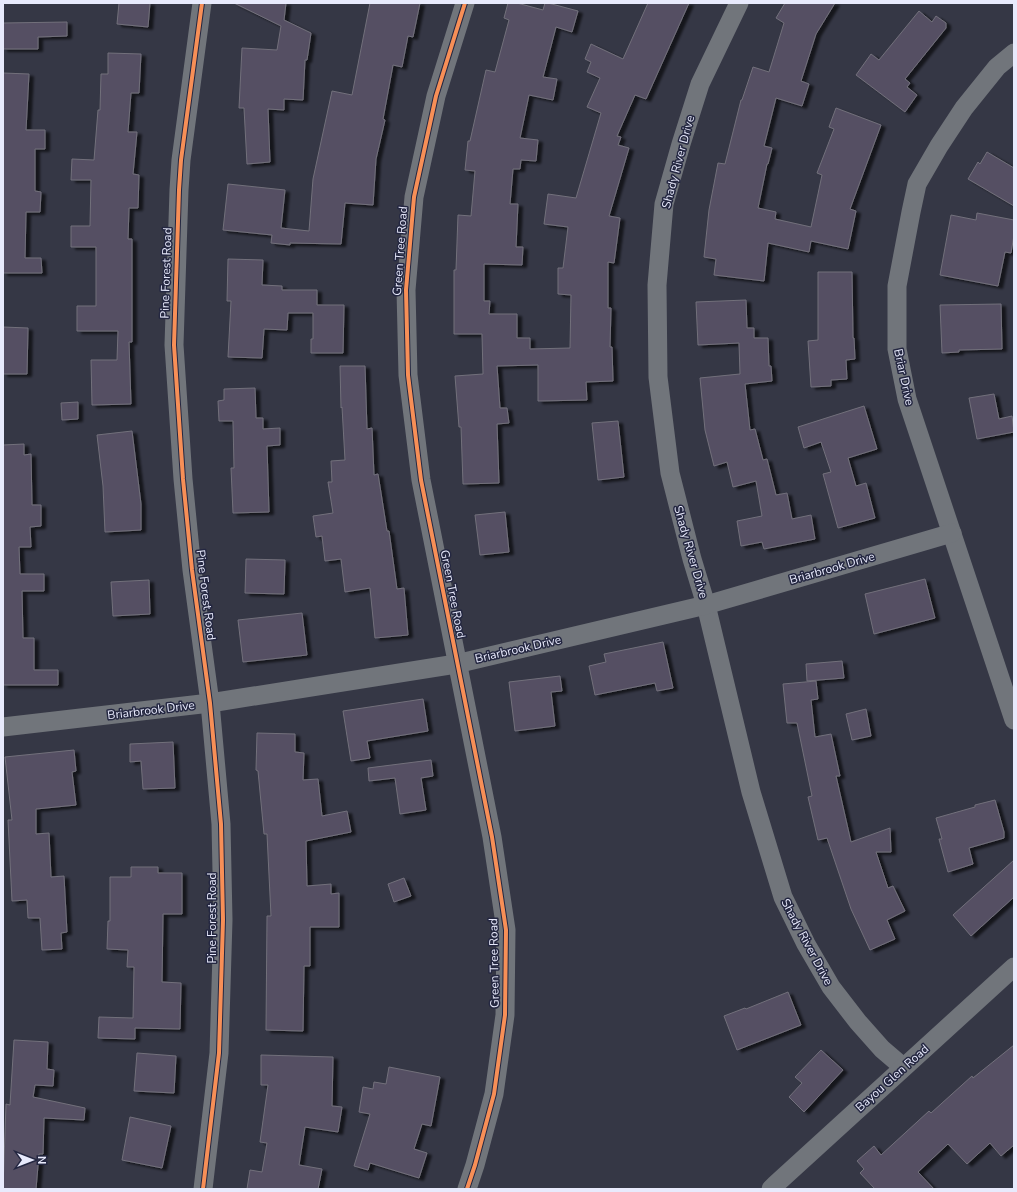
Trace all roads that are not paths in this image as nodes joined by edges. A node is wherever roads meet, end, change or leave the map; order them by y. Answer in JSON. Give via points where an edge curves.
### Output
{"nodes":[{"id":1,"x":202,"y":3,"type":"edge"},
{"id":2,"x":465,"y":3,"type":"edge"},
{"id":3,"x":739,"y":3,"type":"edge"},
{"id":4,"x":1014,"y":53,"type":"edge"},
{"id":5,"x":952,"y":533,"type":"junction"},
{"id":6,"x":706,"y":606,"type":"junction"},
{"id":7,"x":456,"y":664,"type":"junction"},
{"id":8,"x":210,"y":703,"type":"junction"},
{"id":9,"x":1014,"y":720,"type":"edge"},
{"id":10,"x":3,"y":727,"type":"edge"},
{"id":11,"x":1014,"y":967,"type":"edge"},
{"id":12,"x":903,"y":1067,"type":"junction"},
{"id":13,"x":203,"y":1189,"type":"edge"},
{"id":14,"x":467,"y":1189,"type":"edge"},
{"id":15,"x":771,"y":1189,"type":"edge"}],
"edges":[{"from":1,"to":8,"type":"street","name":"Pine Forest Road","via":[[180,175],[174,345],[192,570]]},
{"from":2,"to":7,"type":"street","name":"Green Tree Road","via":[[436,96],[414,197],[406,290],[408,375],[421,480]]},
{"from":3,"to":6,"type":"street","name":"Shady River Drive","via":[[700,84],[681,144],[664,204],[657,285],[658,377],[670,473]]},
{"from":4,"to":5,"type":"street","name":"Briar Drive","via":[[997,67],[964,108],[917,184],[897,286],[897,349],[907,400]]},
{"from":5,"to":6,"type":"street","name":"Briarbrook Drive"},
{"from":5,"to":9,"type":"street","name":"Briar Drive"},
{"from":6,"to":7,"type":"street","name":"Briarbrook Drive"},
{"from":6,"to":12,"type":"street","name":"Shady River Drive","via":[[751,792],[783,897],[831,987],[882,1049]]},
{"from":7,"to":8,"type":"street","name":"Briarbrook Drive"},
{"from":7,"to":14,"type":"street","name":"Green Tree Road","via":[[492,837],[506,930],[505,1015],[494,1094]]},
{"from":8,"to":10,"type":"street","name":"Briarbrook Drive"},
{"from":8,"to":13,"type":"street","name":"Pine Forest Road","via":[[221,824],[223,920],[219,1053]]},
{"from":11,"to":12,"type":"street","name":"Bayou Glen Road"},
{"from":12,"to":15,"type":"street","name":"Bayou Glen Road"}]}
